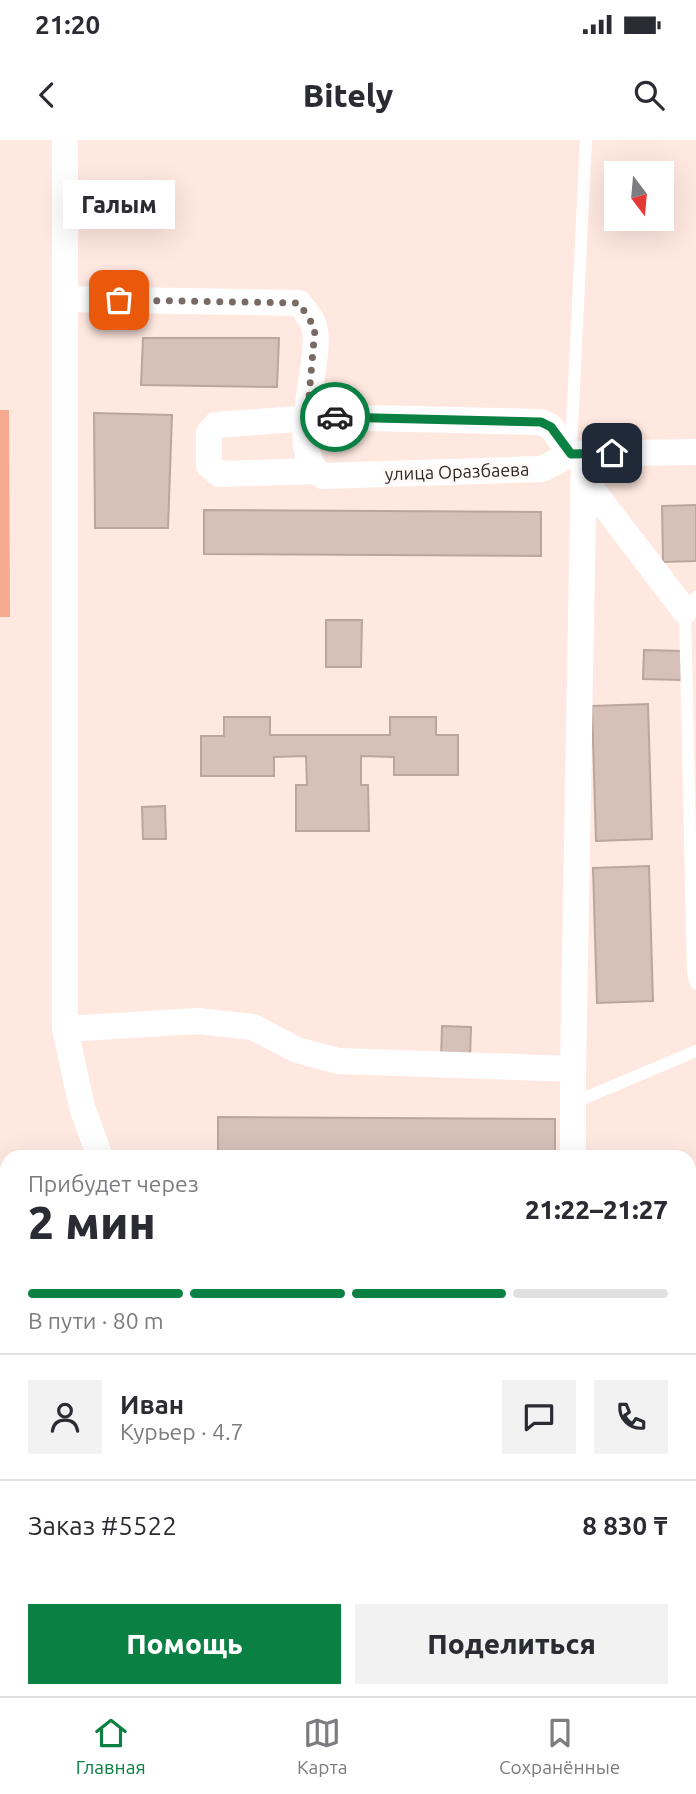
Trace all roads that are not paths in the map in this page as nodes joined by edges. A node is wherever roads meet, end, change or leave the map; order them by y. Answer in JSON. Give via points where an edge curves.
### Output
{"nodes":[{"id":1,"x":65,"y":140,"type":"edge"},
{"id":2,"x":586,"y":140,"type":"edge"},
{"id":3,"x":67,"y":299,"type":"junction"},
{"id":4,"x":307,"y":419,"type":"junction"},
{"id":5,"x":696,"y":452,"type":"edge"},
{"id":6,"x":578,"y":453,"type":"junction"},
{"id":7,"x":310,"y":465,"type":"junction"},
{"id":8,"x":584,"y":480,"type":"junction"},
{"id":9,"x":691,"y":604,"type":"edge"},
{"id":10,"x":696,"y":984,"type":"edge"},
{"id":11,"x":65,"y":1029,"type":"junction"},
{"id":12,"x":696,"y":1051,"type":"edge"},
{"id":13,"x":573,"y":1069,"type":"junction"},
{"id":14,"x":573,"y":1103,"type":"junction"},
{"id":15,"x":97,"y":1150,"type":"edge"},
{"id":16,"x":573,"y":1150,"type":"edge"}],
"edges":[{"from":1,"to":3,"type":"street"},
{"from":2,"to":6,"type":"lane"},
{"from":3,"to":4,"type":"street","via":[[299,303],[315,328]]},
{"from":3,"to":11,"type":"street"},
{"from":4,"to":6,"type":"street","name":"улица Оразбаева","via":[[541,422]]},
{"from":4,"to":7,"type":"street"},
{"from":4,"to":7,"type":"street","name":"улица Оразбаева","via":[[216,425],[209,433],[209,465],[219,474]]},
{"from":5,"to":6,"type":"street","name":"улица Оразбаева"},
{"from":6,"to":7,"type":"street","name":"улица Оразбаева","via":[[542,469],[323,475]]},
{"from":6,"to":8,"type":"street"},
{"from":8,"to":9,"type":"street"},
{"from":8,"to":13,"type":"street"},
{"from":9,"to":10,"type":"lane"},
{"from":11,"to":13,"type":"street","via":[[198,1021],[253,1027],[297,1050],[338,1061]]},
{"from":11,"to":15,"type":"street","via":[[82,1107]]},
{"from":12,"to":14,"type":"lane"},
{"from":13,"to":14,"type":"street"},
{"from":14,"to":16,"type":"street"}]}
